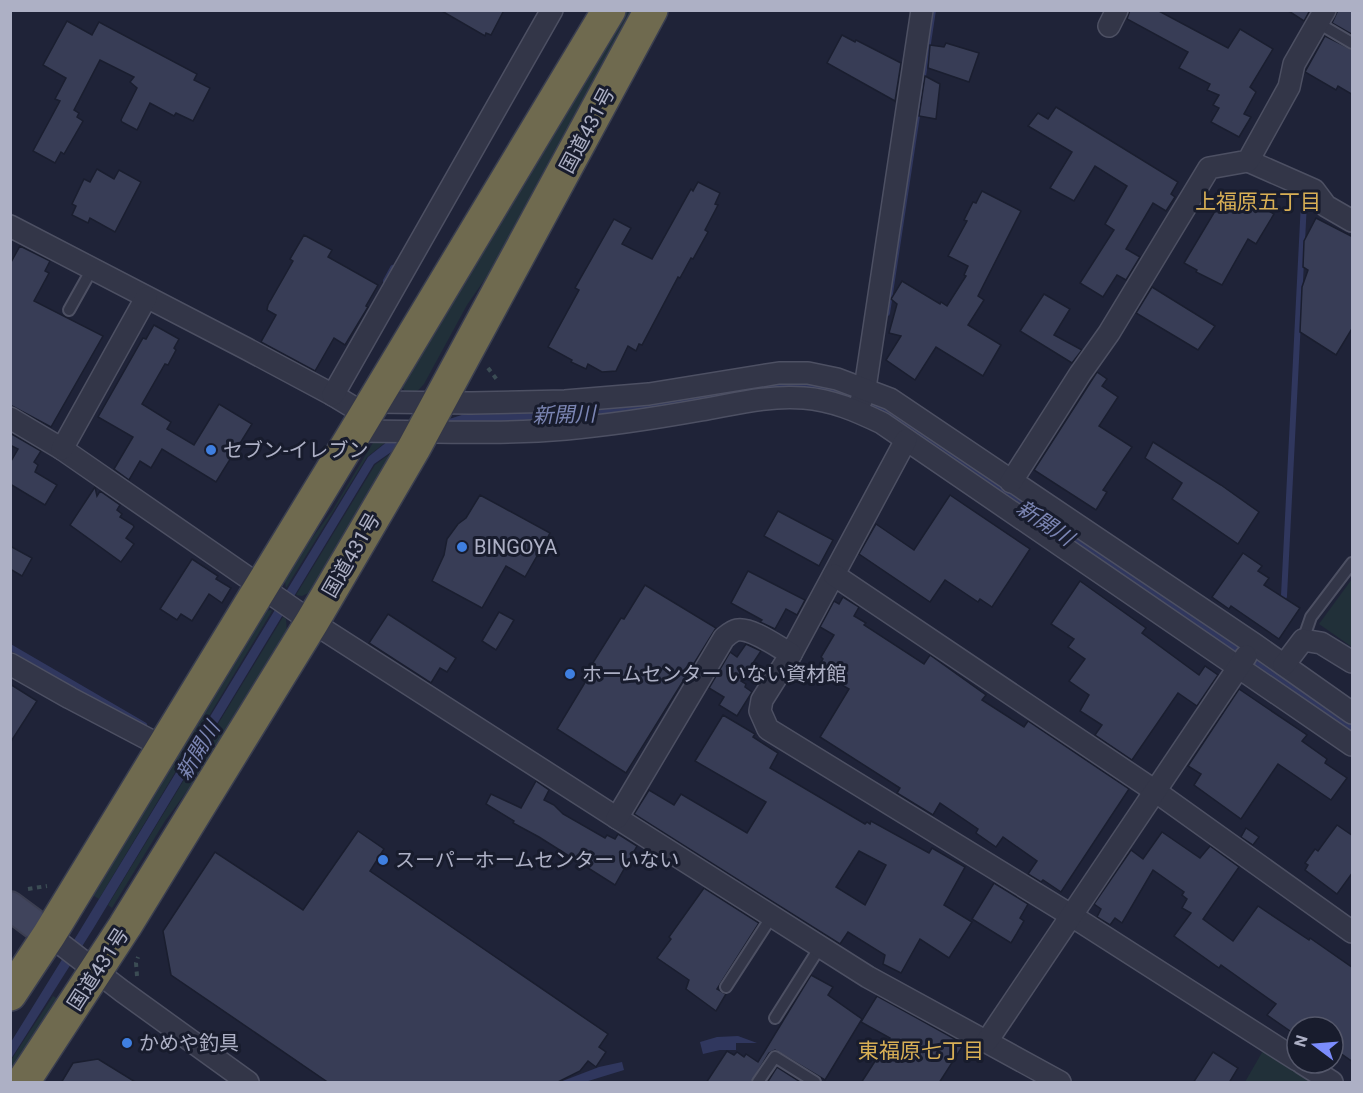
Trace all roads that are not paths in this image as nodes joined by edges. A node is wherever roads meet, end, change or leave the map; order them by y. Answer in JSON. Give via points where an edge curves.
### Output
{"nodes":[{"id":1,"x":552,"y":10,"type":"edge"},
{"id":2,"x":609,"y":10,"type":"edge"},
{"id":3,"x":651,"y":10,"type":"edge"},
{"id":4,"x":922,"y":10,"type":"edge"},
{"id":5,"x":1321,"y":16,"type":"edge"},
{"id":6,"x":1353,"y":43,"type":"edge"},
{"id":7,"x":1248,"y":161,"type":"junction"},
{"id":8,"x":1353,"y":221,"type":"edge"},
{"id":9,"x":14,"y":231,"type":"edge"},
{"id":10,"x":92,"y":269,"type":"junction"},
{"id":11,"x":146,"y":298,"type":"junction"},
{"id":12,"x":69,"y":310,"type":"dead end"},
{"id":13,"x":333,"y":395,"type":"junction"},
{"id":14,"x":861,"y":400,"type":"junction"},
{"id":15,"x":651,"y":406,"type":"junction"},
{"id":16,"x":10,"y":418,"type":"edge"},
{"id":17,"x":399,"y":423,"type":"junction"},
{"id":18,"x":906,"y":440,"type":"junction"},
{"id":19,"x":63,"y":449,"type":"junction"},
{"id":20,"x":1011,"y":482,"type":"junction"},
{"id":21,"x":1353,"y":563,"type":"edge"},
{"id":22,"x":834,"y":575,"type":"junction"},
{"id":23,"x":264,"y":587,"type":"junction"},
{"id":24,"x":310,"y":620,"type":"junction"},
{"id":25,"x":1303,"y":640,"type":"junction"},
{"id":26,"x":791,"y":654,"type":"junction"},
{"id":27,"x":1246,"y":655,"type":"junction"},
{"id":28,"x":1353,"y":662,"type":"edge"},
{"id":29,"x":10,"y":664,"type":"edge"},
{"id":30,"x":1284,"y":665,"type":"junction"},
{"id":31,"x":1353,"y":713,"type":"edge"},
{"id":32,"x":1353,"y":745,"type":"edge"},
{"id":33,"x":163,"y":747,"type":"junction"},
{"id":34,"x":1155,"y":791,"type":"junction"},
{"id":35,"x":617,"y":818,"type":"junction"},
{"id":36,"x":10,"y":906,"type":"edge"},
{"id":37,"x":772,"y":916,"type":"junction"},
{"id":38,"x":1072,"y":916,"type":"junction"},
{"id":39,"x":1353,"y":932,"type":"edge"},
{"id":40,"x":54,"y":939,"type":"junction"},
{"id":41,"x":820,"y":947,"type":"junction"},
{"id":42,"x":91,"y":967,"type":"junction"},
{"id":43,"x":726,"y":987,"type":"dead end"},
{"id":44,"x":10,"y":994,"type":"edge"},
{"id":45,"x":775,"y":1018,"type":"dead end"},
{"id":46,"x":987,"y":1041,"type":"junction"},
{"id":47,"x":1285,"y":1052,"type":"edge"},
{"id":48,"x":227,"y":1076,"type":"edge"},
{"id":49,"x":23,"y":1083,"type":"edge"},
{"id":50,"x":248,"y":1083,"type":"edge"},
{"id":51,"x":758,"y":1083,"type":"edge"},
{"id":52,"x":815,"y":1083,"type":"edge"},
{"id":53,"x":1060,"y":1083,"type":"edge"}],
"edges":[{"from":1,"to":13,"type":"street"},
{"from":2,"to":17,"type":"highway","name":"国道431号"},
{"from":3,"to":17,"type":"highway","name":"国道431号"},
{"from":4,"to":14,"type":"street"},
{"from":5,"to":6,"type":"lane"},
{"from":5,"to":7,"type":"street","via":[[1294,64],[1289,87]]},
{"from":7,"to":8,"type":"street","via":[[1314,190],[1326,206]]},
{"from":7,"to":20,"type":"street","via":[[1209,168],[1109,333]]},
{"from":9,"to":10,"type":"street"},
{"from":10,"to":11,"type":"street"},
{"from":10,"to":12,"type":"lane"},
{"from":11,"to":13,"type":"street"},
{"from":11,"to":19,"type":"street"},
{"from":13,"to":17,"type":"street"},
{"from":14,"to":15,"type":"street","via":[[837,379],[779,373]]},
{"from":14,"to":18,"type":"street","via":[[882,423]]},
{"from":14,"to":20,"type":"street","via":[[890,399]]},
{"from":15,"to":17,"type":"street","via":[[565,401]]},
{"from":15,"to":17,"type":"street","via":[[564,429],[469,432]]},
{"from":16,"to":19,"type":"street"},
{"from":17,"to":23,"type":"highway","name":"国道431号"},
{"from":17,"to":24,"type":"highway","name":"国道431号"},
{"from":18,"to":22,"type":"street"},
{"from":18,"to":27,"type":"street"},
{"from":19,"to":23,"type":"street"},
{"from":20,"to":27,"type":"street"},
{"from":21,"to":25,"type":"lane","via":[[1311,617]]},
{"from":22,"to":26,"type":"street"},
{"from":22,"to":34,"type":"street"},
{"from":23,"to":24,"type":"street"},
{"from":23,"to":33,"type":"highway","name":"国道431号"},
{"from":24,"to":35,"type":"street"},
{"from":24,"to":42,"type":"highway","name":"国道431号"},
{"from":25,"to":28,"type":"street","via":[[1321,643]]},
{"from":25,"to":30,"type":"street"},
{"from":26,"to":35,"type":"street","via":[[744,629],[734,630],[724,638]]},
{"from":26,"to":38,"type":"street","via":[[762,700],[760,711],[768,729]]},
{"from":27,"to":30,"type":"street"},
{"from":27,"to":32,"type":"street"},
{"from":27,"to":34,"type":"street"},
{"from":29,"to":33,"type":"street"},
{"from":30,"to":31,"type":"street"},
{"from":33,"to":40,"type":"highway","name":"国道431号"},
{"from":34,"to":38,"type":"street"},
{"from":34,"to":39,"type":"street"},
{"from":35,"to":37,"type":"street"},
{"from":36,"to":40,"type":"street"},
{"from":37,"to":41,"type":"street"},
{"from":37,"to":43,"type":"lane"},
{"from":38,"to":46,"type":"street"},
{"from":38,"to":47,"type":"street"},
{"from":40,"to":42,"type":"street"},
{"from":40,"to":44,"type":"highway","name":"国道431号"},
{"from":41,"to":45,"type":"lane"},
{"from":41,"to":46,"type":"street"},
{"from":42,"to":48,"type":"street"},
{"from":42,"to":49,"type":"highway","name":"国道431号"},
{"from":46,"to":53,"type":"street"},
{"from":48,"to":50,"type":"street"},
{"from":51,"to":52,"type":"lane","via":[[775,1057]]}]}
